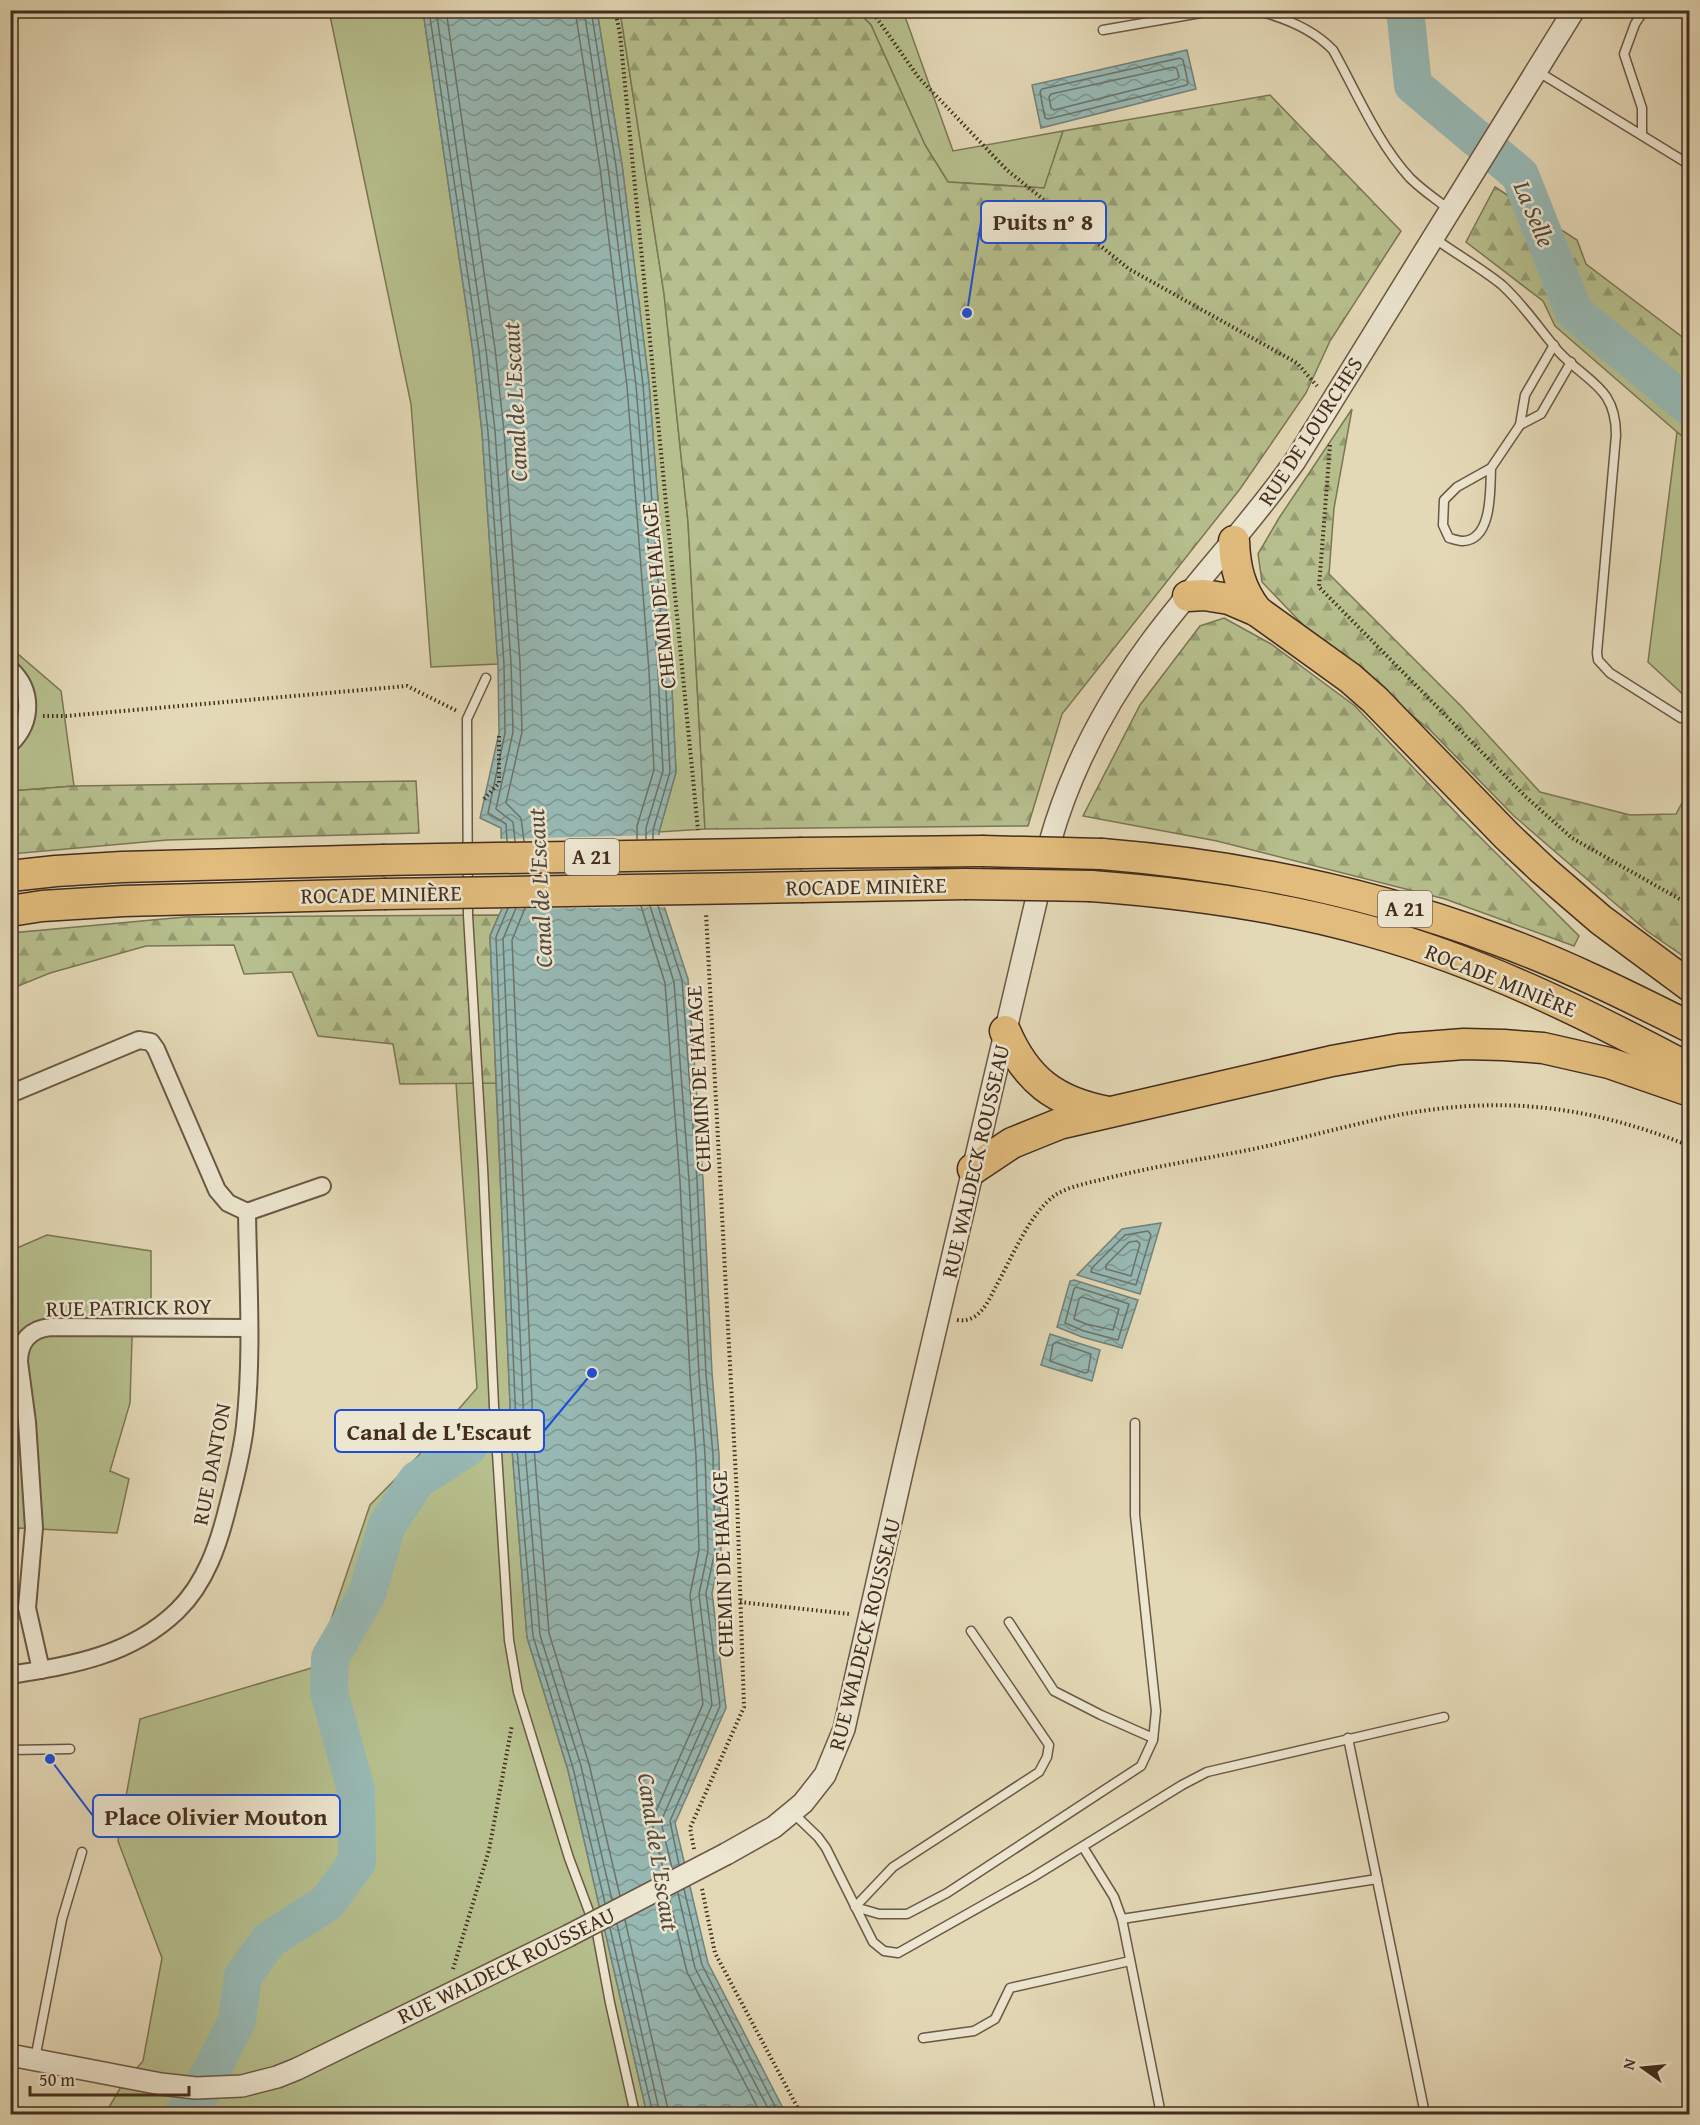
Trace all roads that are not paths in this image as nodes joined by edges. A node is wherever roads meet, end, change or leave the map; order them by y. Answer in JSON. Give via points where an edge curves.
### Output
{"nodes":[{"id":1,"x":1218,"y":10,"type":"edge"},
{"id":2,"x":1254,"y":10,"type":"edge"},
{"id":3,"x":1574,"y":10,"type":"edge"},
{"id":4,"x":1644,"y":10,"type":"edge"},
{"id":5,"x":1103,"y":30,"type":"dead end"},
{"id":6,"x":1537,"y":71,"type":"junction"},
{"id":7,"x":1642,"y":135,"type":"junction"},
{"id":8,"x":1689,"y":165,"type":"edge"},
{"id":9,"x":1451,"y":210,"type":"junction"},
{"id":10,"x":1433,"y":238,"type":"junction"},
{"id":11,"x":1554,"y":345,"type":"junction"},
{"id":12,"x":1571,"y":362,"type":"junction"},
{"id":13,"x":1520,"y":425,"type":"junction"},
{"id":14,"x":1491,"y":468,"type":"junction"},
{"id":15,"x":1234,"y":541,"type":"junction"},
{"id":16,"x":1188,"y":596,"type":"junction"},
{"id":17,"x":1257,"y":611,"type":"junction"},
{"id":18,"x":10,"y":669,"type":"edge"},
{"id":19,"x":486,"y":678,"type":"dead end"},
{"id":20,"x":1681,"y":718,"type":"dead end"},
{"id":21,"x":10,"y":744,"type":"edge"},
{"id":22,"x":1048,"y":849,"type":"joint"},
{"id":23,"x":10,"y":876,"type":"edge"},
{"id":24,"x":10,"y":911,"type":"edge"},
{"id":25,"x":1689,"y":986,"type":"edge"},
{"id":26,"x":1689,"y":1027,"type":"edge"},
{"id":27,"x":1005,"y":1031,"type":"junction"},
{"id":28,"x":1689,"y":1069,"type":"edge"},
{"id":29,"x":1689,"y":1091,"type":"edge"},
{"id":30,"x":10,"y":1094,"type":"edge"},
{"id":31,"x":1114,"y":1113,"type":"junction"},
{"id":32,"x":973,"y":1169,"type":"junction"},
{"id":33,"x":322,"y":1186,"type":"dead end"},
{"id":34,"x":247,"y":1212,"type":"junction"},
{"id":35,"x":248,"y":1328,"type":"junction"},
{"id":36,"x":1135,"y":1423,"type":"dead end"},
{"id":37,"x":1010,"y":1622,"type":"dead end"},
{"id":38,"x":971,"y":1631,"type":"dead end"},
{"id":39,"x":41,"y":1670,"type":"junction"},
{"id":40,"x":10,"y":1675,"type":"edge"},
{"id":41,"x":1444,"y":1717,"type":"dead end"},
{"id":42,"x":1153,"y":1738,"type":"junction"},
{"id":43,"x":1348,"y":1738,"type":"junction"},
{"id":44,"x":70,"y":1749,"type":"dead end"},
{"id":45,"x":10,"y":1750,"type":"edge"},
{"id":46,"x":793,"y":1813,"type":"junction"},
{"id":47,"x":1083,"y":1847,"type":"junction"},
{"id":48,"x":82,"y":1852,"type":"dead end"},
{"id":49,"x":1377,"y":1879,"type":"junction"},
{"id":50,"x":855,"y":1907,"type":"junction"},
{"id":51,"x":1122,"y":1919,"type":"junction"},
{"id":52,"x":1130,"y":1961,"type":"junction"},
{"id":53,"x":923,"y":2038,"type":"dead end"},
{"id":54,"x":10,"y":2055,"type":"edge"},
{"id":55,"x":35,"y":2060,"type":"junction"},
{"id":56,"x":635,"y":2115,"type":"edge"},
{"id":57,"x":1161,"y":2115,"type":"edge"},
{"id":58,"x":1425,"y":2115,"type":"edge"}],
"edges":[{"from":1,"to":5,"type":"lane"},
{"from":2,"to":9,"type":"lane","via":[[1307,30],[1333,50],[1402,169]]},
{"from":3,"to":6,"type":"street","name":"RUE DE LOURCHES"},
{"from":4,"to":7,"type":"lane","via":[[1624,54],[1642,108]]},
{"from":6,"to":7,"type":"lane"},
{"from":6,"to":9,"type":"street","name":"RUE DE LOURCHES"},
{"from":7,"to":8,"type":"lane"},
{"from":9,"to":10,"type":"street","name":"RUE DE LOURCHES"},
{"from":10,"to":11,"type":"lane","via":[[1503,286]]},
{"from":10,"to":15,"type":"street","name":"RUE DE LOURCHES","via":[[1295,461]]},
{"from":11,"to":12,"type":"lane"},
{"from":11,"to":13,"type":"lane","via":[[1525,395]]},
{"from":12,"to":13,"type":"lane","via":[[1541,414]]},
{"from":12,"to":20,"type":"lane","via":[[1610,400],[1616,422],[1598,660],[1610,673]]},
{"from":13,"to":14,"type":"lane"},
{"from":14,"to":14,"type":"lane","via":[[1457,487],[1444,500],[1443,525],[1449,538],[1465,541],[1480,534],[1488,516]]},
{"from":15,"to":16,"type":"street","name":"RUE DE LOURCHES"},
{"from":15,"to":17,"type":"highway","via":[[1238,576]]},
{"from":16,"to":17,"type":"highway","via":[[1229,599]]},
{"from":16,"to":22,"type":"street","name":"RUE DE LOURCHES","via":[[1140,657],[1105,713],[1067,789]]},
{"from":17,"to":25,"type":"highway","via":[[1362,688],[1551,878]]},
{"from":18,"to":21,"type":"street","via":[[25,689],[27,713],[22,729]]},
{"from":19,"to":56,"type":"lane","via":[[467,719],[468,915],[509,1640],[518,1692],[569,1858],[592,1918]]},
{"from":22,"to":27,"type":"street","name":"RUE WALDECK ROUSSEAU"},
{"from":23,"to":26,"type":"highway","name":"ROCADE MINIÈRE","number":"A 21","bridge":true,"via":[[122,867],[382,861],[982,850],[1102,854],[1186,862],[1279,878],[1431,916],[1553,962]]},
{"from":24,"to":28,"type":"highway","name":"ROCADE MINIÈRE","number":"A 21","bridge":true,"via":[[93,902],[803,886],[1091,886],[1169,892],[1315,917],[1449,957],[1616,1029]]},
{"from":27,"to":31,"type":"highway","via":[[1020,1061],[1044,1088],[1080,1106]]},
{"from":27,"to":32,"type":"street","name":"RUE WALDECK ROUSSEAU"},
{"from":29,"to":31,"type":"highway","via":[[1564,1052],[1527,1046],[1464,1044],[1357,1056]]},
{"from":30,"to":34,"type":"street","via":[[139,1040],[151,1042],[217,1190],[228,1203]]},
{"from":31,"to":32,"type":"highway","via":[[1059,1124],[1027,1136]]},
{"from":32,"to":46,"type":"street","name":"RUE WALDECK ROUSSEAU","via":[[844,1729],[825,1775]]},
{"from":33,"to":34,"type":"street"},
{"from":34,"to":35,"type":"street","name":"RUE DANTON"},
{"from":35,"to":39,"type":"street","name":"RUE DANTON","via":[[247,1405],[239,1462],[219,1541],[196,1588],[166,1620],[121,1649],[95,1659]]},
{"from":35,"to":39,"type":"street","name":"RUE PATRICK ROY","via":[[51,1327],[33,1331],[21,1345],[19,1362],[34,1528],[27,1608]]},
{"from":36,"to":42,"type":"lane","via":[[1135,1515],[1156,1711]]},
{"from":37,"to":42,"type":"lane","via":[[1054,1691]]},
{"from":38,"to":50,"type":"lane","via":[[1048,1745],[1047,1757],[1039,1773],[892,1867]]},
{"from":39,"to":40,"type":"street","name":"RUE DANTON"},
{"from":41,"to":43,"type":"lane"},
{"from":42,"to":50,"type":"lane","via":[[1141,1766],[947,1893],[907,1914],[879,1914]]},
{"from":43,"to":47,"type":"lane","via":[[1207,1772]]},
{"from":43,"to":49,"type":"lane"},
{"from":44,"to":45,"type":"lane"},
{"from":46,"to":50,"type":"lane","via":[[826,1848]]},
{"from":46,"to":55,"type":"street","name":"RUE WALDECK ROUSSEAU","bridge":true,"via":[[758,1838],[568,1935],[297,2069],[259,2082],[196,2088]]},
{"from":47,"to":50,"type":"lane","via":[[898,1953],[884,1951],[873,1942]]},
{"from":47,"to":51,"type":"lane","via":[[1114,1897]]},
{"from":48,"to":55,"type":"lane","via":[[62,1918]]},
{"from":49,"to":51,"type":"lane"},
{"from":49,"to":58,"type":"lane"},
{"from":51,"to":52,"type":"lane"},
{"from":52,"to":53,"type":"lane","via":[[1010,1988],[995,2019],[974,2031]]},
{"from":52,"to":57,"type":"lane"},
{"from":54,"to":55,"type":"street","name":"RUE WALDECK ROUSSEAU"}]}
